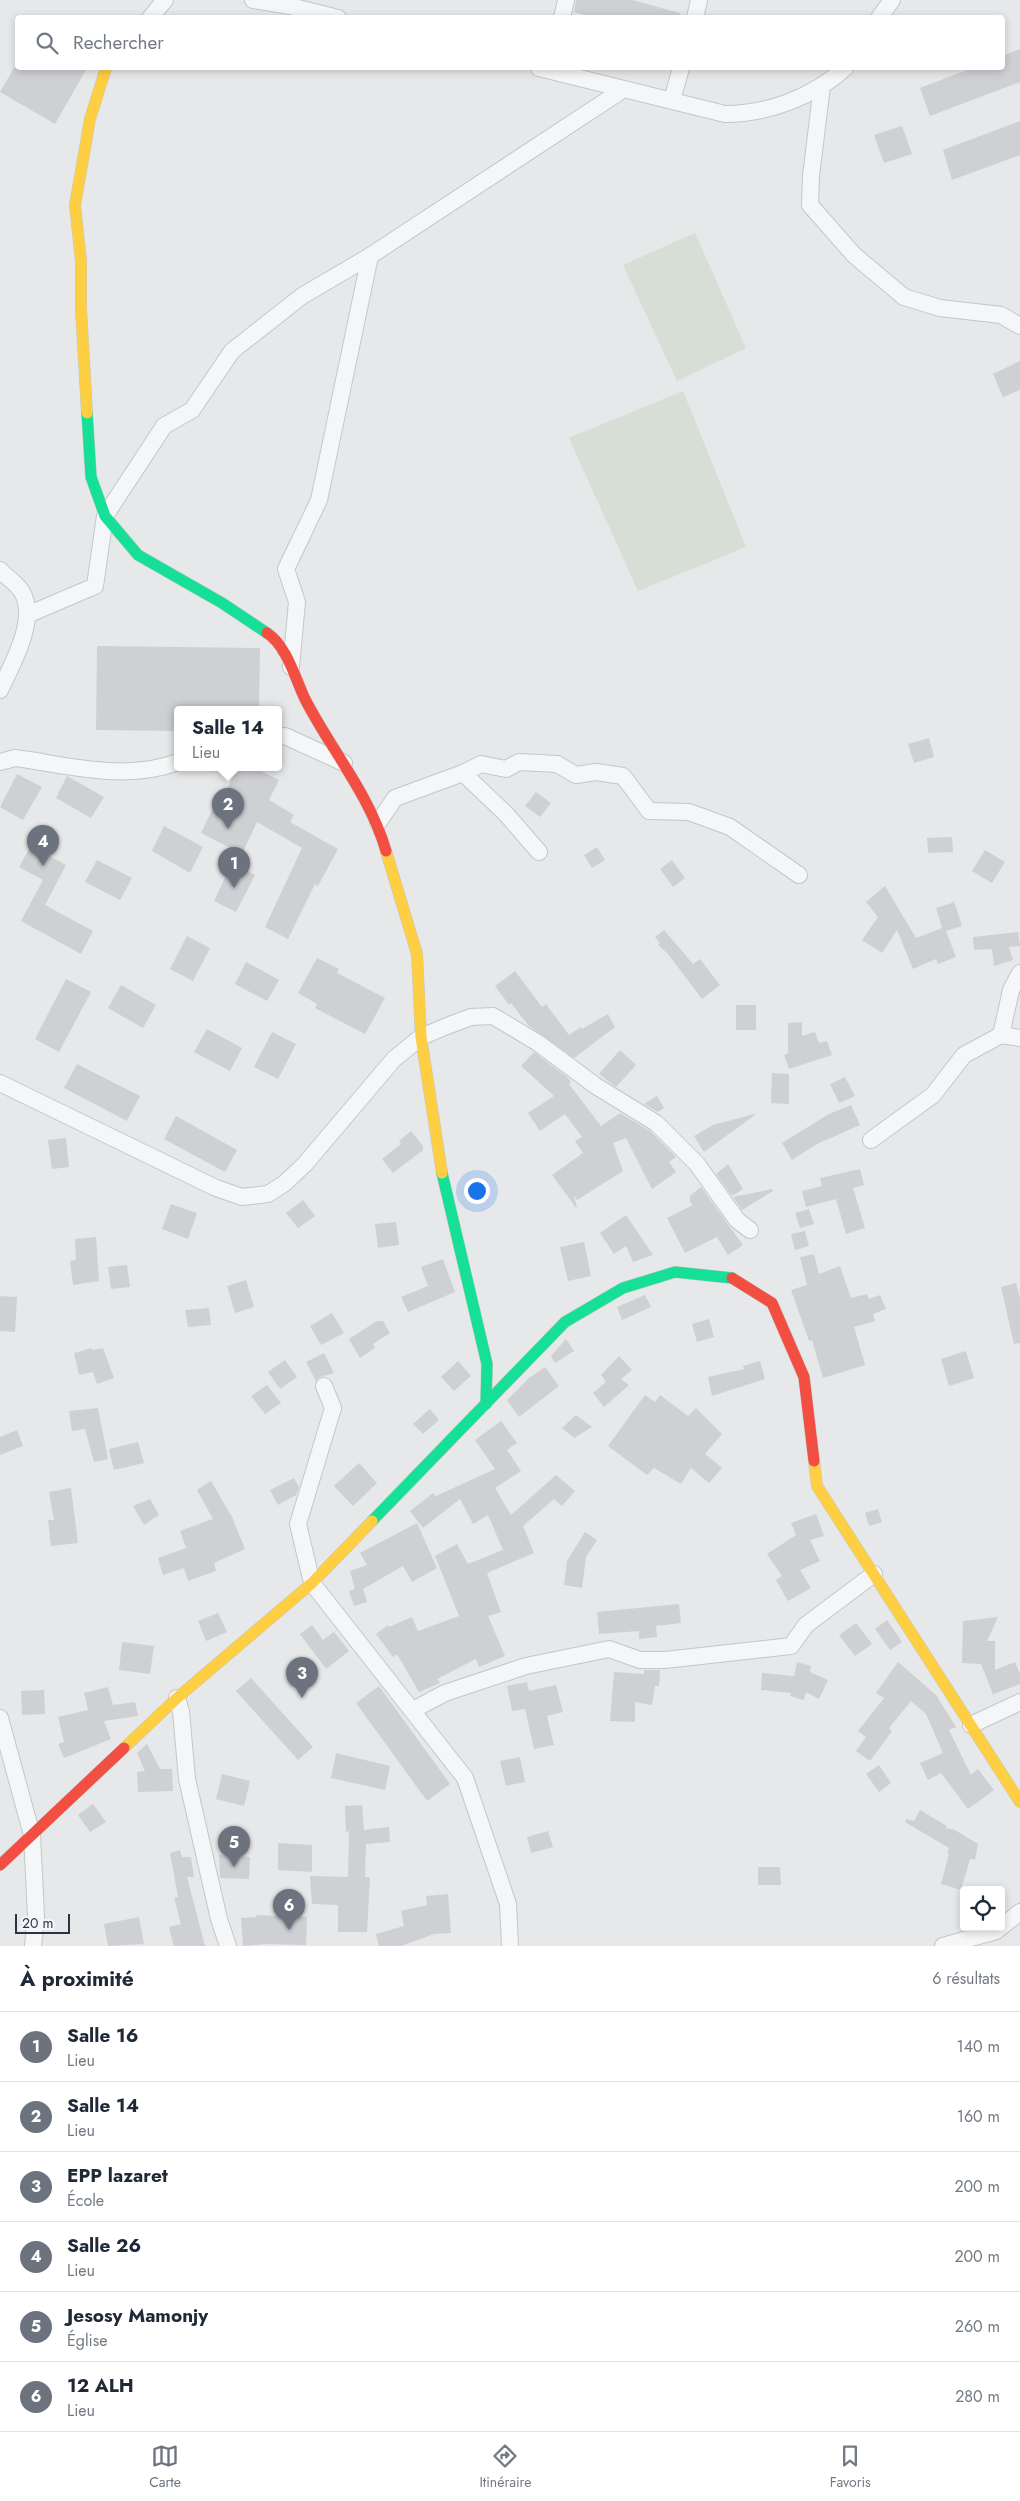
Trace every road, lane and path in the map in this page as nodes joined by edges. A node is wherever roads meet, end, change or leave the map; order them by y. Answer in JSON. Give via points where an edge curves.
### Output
{"nodes":[{"id":1,"x":165,"y":0,"type":"edge"},
{"id":2,"x":253,"y":0,"type":"edge"},
{"id":3,"x":566,"y":0,"type":"edge"},
{"id":4,"x":699,"y":0,"type":"edge"},
{"id":5,"x":892,"y":0,"type":"edge"},
{"id":6,"x":152,"y":15,"type":"edge"},
{"id":7,"x":326,"y":15,"type":"edge"},
{"id":8,"x":563,"y":15,"type":"edge"},
{"id":9,"x":696,"y":15,"type":"edge"},
{"id":10,"x":880,"y":15,"type":"edge"},
{"id":11,"x":105,"y":70,"type":"edge"},
{"id":12,"x":555,"y":70,"type":"edge"},
{"id":13,"x":680,"y":70,"type":"edge"},
{"id":14,"x":842,"y":70,"type":"edge"},
{"id":15,"x":822,"y":86,"type":"junction"},
{"id":16,"x":624,"y":88,"type":"junction"},
{"id":17,"x":672,"y":100,"type":"junction"},
{"id":18,"x":370,"y":256,"type":"junction"},
{"id":19,"x":1020,"y":326,"type":"edge"},
{"id":20,"x":105,"y":516,"type":"junction"},
{"id":21,"x":0,"y":570,"type":"edge"},
{"id":22,"x":27,"y":615,"type":"junction"},
{"id":23,"x":291,"y":667,"type":"junction"},
{"id":24,"x":0,"y":690,"type":"edge"},
{"id":25,"x":282,"y":736,"type":"edge"},
{"id":26,"x":0,"y":762,"type":"edge"},
{"id":27,"x":174,"y":763,"type":"edge"},
{"id":28,"x":344,"y":763,"type":"junction"},
{"id":29,"x":462,"y":773,"type":"junction"},
{"id":30,"x":378,"y":823,"type":"junction"},
{"id":31,"x":539,"y":852,"type":"dead end"},
{"id":32,"x":799,"y":875,"type":"dead end"},
{"id":33,"x":1020,"y":973,"type":"edge"},
{"id":34,"x":1001,"y":1034,"type":"junction"},
{"id":35,"x":421,"y":1038,"type":"junction"},
{"id":36,"x":1020,"y":1038,"type":"edge"},
{"id":37,"x":0,"y":1083,"type":"edge"},
{"id":38,"x":871,"y":1140,"type":"dead end"},
{"id":39,"x":750,"y":1230,"type":"dead end"},
{"id":40,"x":324,"y":1386,"type":"dead end"},
{"id":41,"x":486,"y":1404,"type":"junction"},
{"id":42,"x":874,"y":1574,"type":"junction"},
{"id":43,"x":312,"y":1582,"type":"junction"},
{"id":44,"x":177,"y":1698,"type":"junction"},
{"id":45,"x":1020,"y":1702,"type":"edge"},
{"id":46,"x":413,"y":1710,"type":"junction"},
{"id":47,"x":0,"y":1718,"type":"edge"},
{"id":48,"x":971,"y":1725,"type":"junction"},
{"id":49,"x":1020,"y":1802,"type":"edge"},
{"id":50,"x":32,"y":1835,"type":"junction"},
{"id":51,"x":0,"y":1865,"type":"edge"},
{"id":52,"x":1020,"y":1912,"type":"edge"},
{"id":53,"x":1005,"y":1924,"type":"edge"},
{"id":54,"x":996,"y":1931,"type":"edge"},
{"id":55,"x":33,"y":1946,"type":"edge"},
{"id":56,"x":228,"y":1946,"type":"edge"},
{"id":57,"x":510,"y":1946,"type":"edge"},
{"id":58,"x":516,"y":1946,"type":"edge"},
{"id":59,"x":943,"y":1946,"type":"edge"}],
"edges":[{"from":1,"to":6,"type":"street"},
{"from":2,"to":7,"type":"street"},
{"from":3,"to":8,"type":"street"},
{"from":4,"to":9,"type":"street"},
{"from":5,"to":10,"type":"street"},
{"from":11,"to":20,"type":"street","via":[[90,119],[75,204],[81,262],[91,477]]},
{"from":12,"to":16,"type":"street"},
{"from":13,"to":17,"type":"street"},
{"from":14,"to":15,"type":"street"},
{"from":15,"to":17,"type":"street","via":[[800,98],[748,114],[725,114]]},
{"from":15,"to":19,"type":"street","via":[[810,205],[854,255],[904,297],[940,308],[1001,315]]},
{"from":16,"to":17,"type":"street"},
{"from":16,"to":18,"type":"street"},
{"from":18,"to":20,"type":"street","via":[[302,296],[232,351],[192,410],[164,426]]},
{"from":18,"to":23,"type":"street","via":[[320,500],[286,569],[297,602]]},
{"from":20,"to":22,"type":"street","via":[[94,586]]},
{"from":20,"to":23,"type":"street","via":[[138,555],[222,603],[273,637]]},
{"from":21,"to":22,"type":"street","via":[[22,592]]},
{"from":22,"to":24,"type":"street","via":[[22,646]]},
{"from":23,"to":28,"type":"street","via":[[305,699]]},
{"from":25,"to":28,"type":"street"},
{"from":26,"to":27,"type":"street","via":[[15,758],[116,773]]},
{"from":28,"to":30,"type":"street"},
{"from":29,"to":30,"type":"street","via":[[394,798]]},
{"from":29,"to":31,"type":"street","via":[[506,814]]},
{"from":29,"to":32,"type":"street","via":[[481,764],[506,769],[518,762],[557,764],[576,775],[596,772],[623,776],[649,811],[689,812],[730,827]]},
{"from":30,"to":35,"type":"street","via":[[417,954]]},
{"from":33,"to":34,"type":"street","via":[[1011,990]]},
{"from":34,"to":36,"type":"street"},
{"from":34,"to":38,"type":"street","via":[[964,1056],[933,1095]]},
{"from":35,"to":37,"type":"street","via":[[394,1059],[305,1164],[285,1182],[268,1194],[242,1197],[216,1188]]},
{"from":35,"to":39,"type":"street","via":[[470,1017],[493,1016],[656,1123],[697,1164],[737,1220]]},
{"from":35,"to":41,"type":"street","via":[[438,1154],[486,1364]]},
{"from":40,"to":43,"type":"street","via":[[332,1408],[298,1524]]},
{"from":41,"to":42,"type":"street","via":[[565,1322],[623,1288],[675,1272],[729,1276],[772,1303],[804,1377],[818,1486]]},
{"from":41,"to":43,"type":"street"},
{"from":42,"to":46,"type":"street","via":[[806,1625],[791,1646],[665,1660],[640,1660],[609,1649],[526,1666],[445,1693]]},
{"from":42,"to":48,"type":"street"},
{"from":43,"to":44,"type":"street"},
{"from":43,"to":46,"type":"street"},
{"from":44,"to":50,"type":"street"},
{"from":44,"to":56,"type":"street","via":[[187,1779]]},
{"from":45,"to":48,"type":"street"},
{"from":46,"to":57,"type":"street","via":[[465,1778],[508,1904]]},
{"from":47,"to":50,"type":"street"},
{"from":48,"to":49,"type":"street"},
{"from":50,"to":51,"type":"street"},
{"from":50,"to":55,"type":"street","via":[[36,1916]]},
{"from":52,"to":53,"type":"street"},
{"from":54,"to":59,"type":"street"},
{"from":57,"to":58,"type":"street"}]}
